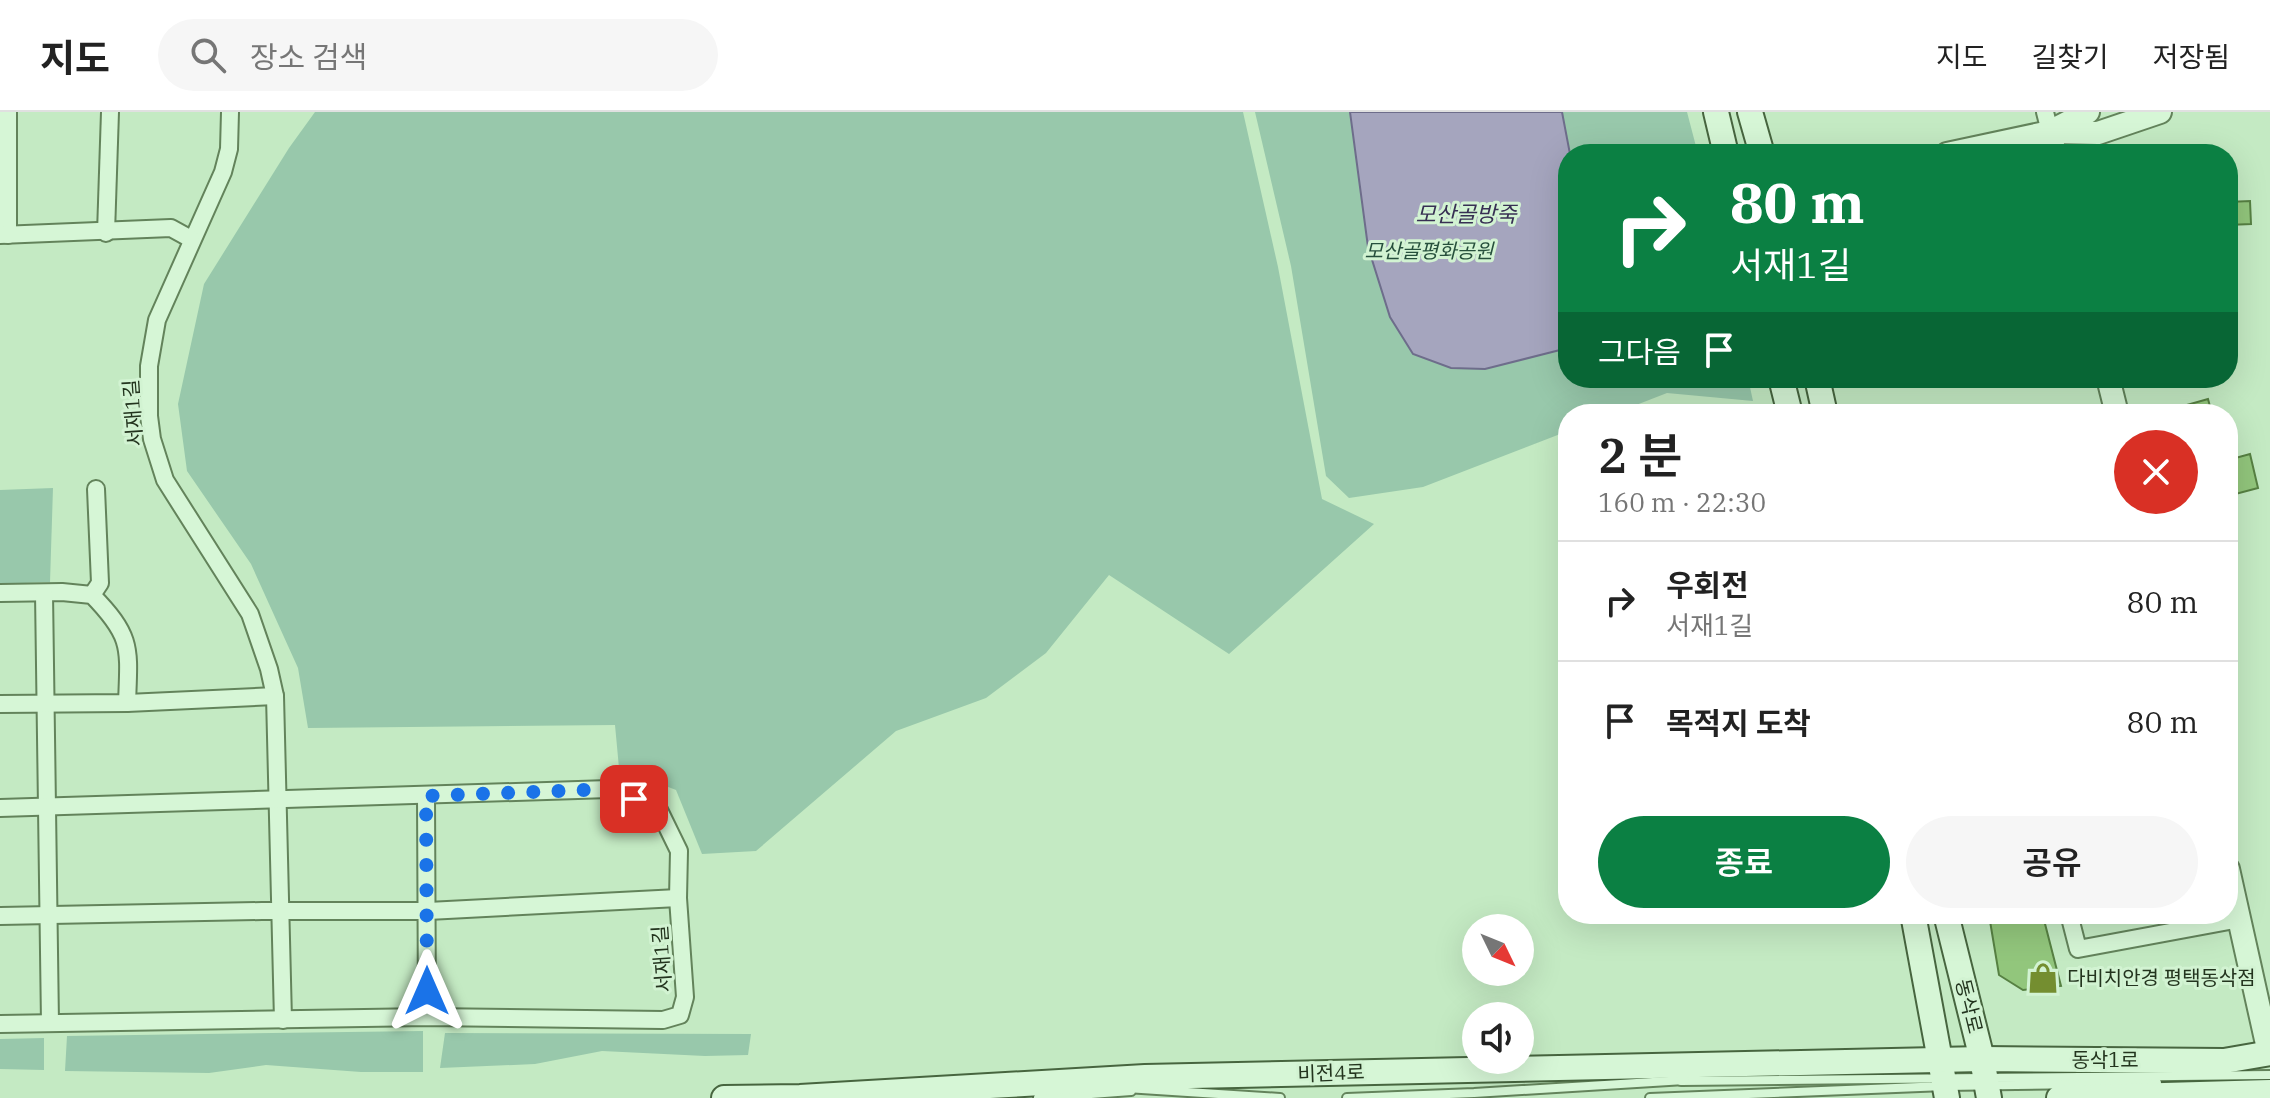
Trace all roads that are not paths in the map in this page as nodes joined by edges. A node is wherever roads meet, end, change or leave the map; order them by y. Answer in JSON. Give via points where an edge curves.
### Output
{"nodes":[{"id":1,"x":8,"y":112,"type":"edge"},
{"id":2,"x":110,"y":112,"type":"edge"},
{"id":3,"x":230,"y":112,"type":"edge"},
{"id":4,"x":1716,"y":112,"type":"edge"},
{"id":5,"x":1750,"y":112,"type":"edge"},
{"id":6,"x":2088,"y":112,"type":"edge"},
{"id":7,"x":2160,"y":112,"type":"edge"},
{"id":8,"x":2050,"y":133,"type":"edge"},
{"id":9,"x":1724,"y":144,"type":"edge"},
{"id":10,"x":1759,"y":144,"type":"edge"},
{"id":11,"x":1996,"y":144,"type":"edge"},
{"id":12,"x":106,"y":233,"type":"junction"},
{"id":13,"x":4,"y":235,"type":"edge"},
{"id":14,"x":191,"y":239,"type":"junction"},
{"id":15,"x":96,"y":489,"type":"dead end"},
{"id":16,"x":0,"y":593,"type":"edge"},
{"id":17,"x":44,"y":593,"type":"junction"},
{"id":18,"x":92,"y":595,"type":"junction"},
{"id":19,"x":275,"y":696,"type":"junction"},
{"id":20,"x":127,"y":703,"type":"junction"},
{"id":21,"x":0,"y":704,"type":"edge"},
{"id":22,"x":44,"y":704,"type":"junction"},
{"id":23,"x":426,"y":796,"type":"junction"},
{"id":24,"x":276,"y":800,"type":"junction"},
{"id":25,"x":45,"y":807,"type":"junction"},
{"id":26,"x":0,"y":808,"type":"edge"},
{"id":27,"x":678,"y":898,"type":"junction"},
{"id":28,"x":428,"y":911,"type":"junction"},
{"id":29,"x":2238,"y":911,"type":"edge"},
{"id":30,"x":281,"y":912,"type":"junction"},
{"id":31,"x":49,"y":915,"type":"junction"},
{"id":32,"x":0,"y":916,"type":"edge"},
{"id":33,"x":2240,"y":919,"type":"joint"},
{"id":34,"x":1915,"y":924,"type":"edge"},
{"id":35,"x":1948,"y":924,"type":"edge"},
{"id":36,"x":2072,"y":924,"type":"edge"},
{"id":37,"x":2213,"y":924,"type":"edge"},
{"id":38,"x":427,"y":1017,"type":"junction"},
{"id":39,"x":283,"y":1020,"type":"junction"},
{"id":40,"x":50,"y":1023,"type":"junction"},
{"id":41,"x":0,"y":1024,"type":"edge"},
{"id":42,"x":2270,"y":1053,"type":"edge"},
{"id":43,"x":2224,"y":1061,"type":"junction"},
{"id":44,"x":1740,"y":1066,"type":"junction"},
{"id":45,"x":2270,"y":1073,"type":"edge"},
{"id":46,"x":1944,"y":1080,"type":"edge"},
{"id":47,"x":1986,"y":1080,"type":"edge"},
{"id":48,"x":1090,"y":1081,"type":"junction"},
{"id":49,"x":1681,"y":1081,"type":"junction"},
{"id":50,"x":2270,"y":1083,"type":"edge"},
{"id":51,"x":1139,"y":1091,"type":"junction"},
{"id":52,"x":2270,"y":1092,"type":"edge"},
{"id":53,"x":800,"y":1097,"type":"edge"},
{"id":54,"x":724,"y":1098,"type":"edge"},
{"id":55,"x":1038,"y":1098,"type":"edge"},
{"id":56,"x":1280,"y":1098,"type":"edge"},
{"id":57,"x":1347,"y":1098,"type":"edge"},
{"id":58,"x":1650,"y":1098,"type":"edge"},
{"id":59,"x":2059,"y":1098,"type":"edge"}],
"edges":[{"from":1,"to":13,"type":"street"},
{"from":2,"to":12,"type":"street"},
{"from":3,"to":14,"type":"street","name":"서재1길","via":[[223,172]]},
{"from":4,"to":9,"type":"main road"},
{"from":5,"to":10,"type":"main road"},
{"from":6,"to":8,"type":"street"},
{"from":7,"to":8,"type":"street","via":[[2098,133]]},
{"from":8,"to":11,"type":"street"},
{"from":12,"to":13,"type":"street"},
{"from":12,"to":14,"type":"street","via":[[171,228]]},
{"from":14,"to":19,"type":"street","name":"서재1길","via":[[152,341],[152,439],[173,497],[250,614]]},
{"from":15,"to":18,"type":"street","via":[[100,583]]},
{"from":16,"to":17,"type":"street"},
{"from":17,"to":18,"type":"street"},
{"from":17,"to":22,"type":"street"},
{"from":18,"to":20,"type":"street","via":[[122,630],[129,655]]},
{"from":19,"to":20,"type":"street"},
{"from":19,"to":24,"type":"street","name":"서재1길"},
{"from":20,"to":22,"type":"street"},
{"from":21,"to":22,"type":"street"},
{"from":22,"to":25,"type":"street"},
{"from":23,"to":24,"type":"street"},
{"from":23,"to":27,"type":"street","via":[[609,789],[658,808],[679,851]]},
{"from":23,"to":28,"type":"street"},
{"from":24,"to":25,"type":"street"},
{"from":24,"to":30,"type":"street","name":"서재1길"},
{"from":25,"to":26,"type":"street"},
{"from":25,"to":31,"type":"street"},
{"from":27,"to":28,"type":"street","name":"서재1길"},
{"from":27,"to":38,"type":"street","name":"서재1길","via":[[685,997],[680,1015],[672,1019]]},
{"from":28,"to":30,"type":"street","name":"서재1길"},
{"from":28,"to":38,"type":"street"},
{"from":29,"to":33,"type":"street"},
{"from":30,"to":31,"type":"street","name":"서재1길"},
{"from":30,"to":39,"type":"street","name":"서재1길"},
{"from":31,"to":32,"type":"street","name":"서재1길"},
{"from":31,"to":40,"type":"street"},
{"from":33,"to":42,"type":"street"},
{"from":34,"to":46,"type":"main road","name":"동삭로"},
{"from":35,"to":47,"type":"main road","name":"동삭로"},
{"from":36,"to":37,"type":"street","via":[[2078,949]]},
{"from":38,"to":39,"type":"street","name":"서재1길"},
{"from":39,"to":40,"type":"street","name":"서재1길"},
{"from":40,"to":41,"type":"street","name":"서재1길"},
{"from":42,"to":43,"type":"main road","name":"동삭1로"},
{"from":43,"to":45,"type":"lane"},
{"from":43,"to":47,"type":"main road","name":"동삭1로"},
{"from":44,"to":46,"type":"main road","name":"비전4로"},
{"from":44,"to":48,"type":"main road","name":"비전4로"},
{"from":44,"to":49,"type":"lane"},
{"from":45,"to":47,"type":"lane"},
{"from":46,"to":47,"type":"main road","name":"동삭1로"},
{"from":46,"to":49,"type":"lane"},
{"from":46,"to":58,"type":"lane"},
{"from":47,"to":50,"type":"lane"},
{"from":48,"to":51,"type":"lane"},
{"from":48,"to":53,"type":"main road","name":"비전4로"},
{"from":49,"to":57,"type":"lane"},
{"from":51,"to":55,"type":"lane"},
{"from":51,"to":56,"type":"lane"},
{"from":52,"to":59,"type":"main road","name":"동삭1로"},
{"from":53,"to":54,"type":"main road","name":"비전4로"}]}
